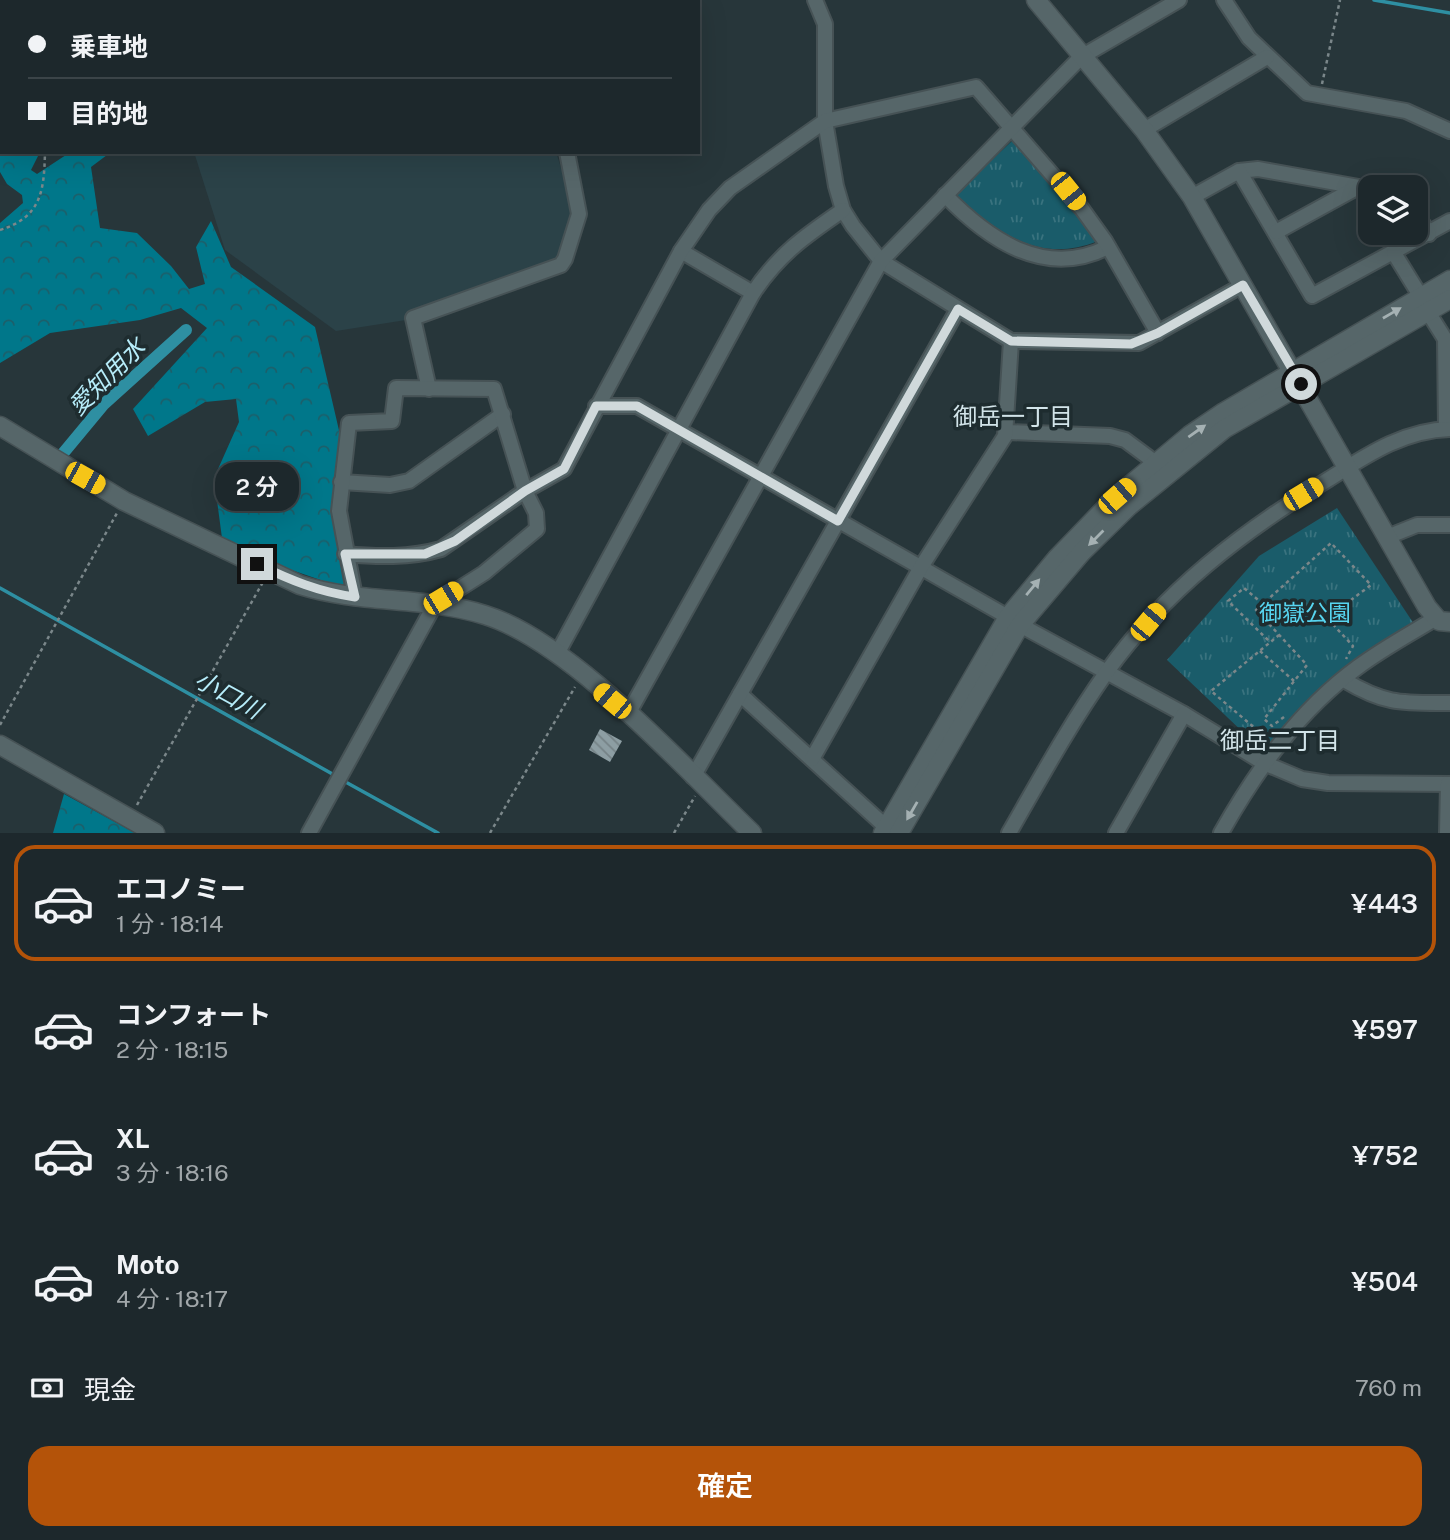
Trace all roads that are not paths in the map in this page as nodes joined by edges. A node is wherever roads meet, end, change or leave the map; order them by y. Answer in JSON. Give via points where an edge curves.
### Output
{"nodes":[{"id":1,"x":815,"y":0,"type":"edge"},
{"id":2,"x":1035,"y":0,"type":"edge"},
{"id":3,"x":1179,"y":0,"type":"edge"},
{"id":4,"x":1224,"y":0,"type":"edge"},
{"id":5,"x":1081,"y":57,"type":"junction"},
{"id":6,"x":1268,"y":57,"type":"junction"},
{"id":7,"x":825,"y":121,"type":"junction"},
{"id":8,"x":1012,"y":126,"type":"junction"},
{"id":9,"x":1144,"y":130,"type":"junction"},
{"id":10,"x":1450,"y":131,"type":"edge"},
{"id":11,"x":567,"y":154,"type":"edge"},
{"id":12,"x":1239,"y":171,"type":"junction"},
{"id":13,"x":1358,"y":187,"type":"edge"},
{"id":14,"x":1358,"y":191,"type":"edge"},
{"id":15,"x":945,"y":195,"type":"junction"},
{"id":16,"x":1192,"y":197,"type":"junction"},
{"id":17,"x":843,"y":210,"type":"junction"},
{"id":18,"x":1450,"y":221,"type":"edge"},
{"id":19,"x":1276,"y":232,"type":"junction"},
{"id":20,"x":1429,"y":234,"type":"joint"},
{"id":21,"x":1108,"y":247,"type":"junction"},
{"id":22,"x":681,"y":251,"type":"junction"},
{"id":23,"x":1394,"y":253,"type":"junction"},
{"id":24,"x":881,"y":261,"type":"junction"},
{"id":25,"x":1450,"y":281,"type":"edge"},
{"id":26,"x":1243,"y":285,"type":"junction"},
{"id":27,"x":753,"y":293,"type":"junction"},
{"id":28,"x":1450,"y":299,"type":"edge"},
{"id":29,"x":1424,"y":304,"type":"junction"},
{"id":30,"x":958,"y":309,"type":"junction"},
{"id":31,"x":1158,"y":333,"type":"junction"},
{"id":32,"x":1448,"y":339,"type":"edge"},
{"id":33,"x":1011,"y":341,"type":"junction"},
{"id":34,"x":1297,"y":377,"type":"junction"},
{"id":35,"x":429,"y":389,"type":"junction"},
{"id":36,"x":596,"y":406,"type":"junction"},
{"id":37,"x":503,"y":414,"type":"junction"},
{"id":38,"x":0,"y":426,"type":"edge"},
{"id":39,"x":1448,"y":429,"type":"edge"},
{"id":40,"x":678,"y":432,"type":"junction"},
{"id":41,"x":1007,"y":432,"type":"junction"},
{"id":42,"x":1156,"y":463,"type":"junction"},
{"id":43,"x":1348,"y":467,"type":"junction"},
{"id":44,"x":759,"y":478,"type":"junction"},
{"id":45,"x":341,"y":482,"type":"junction"},
{"id":46,"x":525,"y":491,"type":"junction"},
{"id":47,"x":838,"y":521,"type":"junction"},
{"id":48,"x":1450,"y":525,"type":"edge"},
{"id":49,"x":1387,"y":537,"type":"junction"},
{"id":50,"x":345,"y":554,"type":"junction"},
{"id":51,"x":921,"y":567,"type":"junction"},
{"id":52,"x":355,"y":597,"type":"junction"},
{"id":53,"x":435,"y":604,"type":"junction"},
{"id":54,"x":1443,"y":620,"type":"edge"},
{"id":55,"x":1014,"y":621,"type":"junction"},
{"id":56,"x":557,"y":654,"type":"junction"},
{"id":57,"x":1107,"y":671,"type":"junction"},
{"id":58,"x":1343,"y":680,"type":"junction"},
{"id":59,"x":740,"y":694,"type":"junction"},
{"id":60,"x":1450,"y":704,"type":"edge"},
{"id":61,"x":628,"y":714,"type":"junction"},
{"id":62,"x":1184,"y":714,"type":"junction"},
{"id":63,"x":0,"y":745,"type":"edge"},
{"id":64,"x":812,"y":759,"type":"junction"},
{"id":65,"x":1264,"y":762,"type":"junction"},
{"id":66,"x":697,"y":781,"type":"junction"},
{"id":67,"x":1449,"y":783,"type":"edge"},
{"id":68,"x":889,"y":831,"type":"edge"},
{"id":69,"x":155,"y":833,"type":"edge"},
{"id":70,"x":309,"y":833,"type":"edge"},
{"id":71,"x":752,"y":833,"type":"edge"},
{"id":72,"x":1009,"y":833,"type":"edge"},
{"id":73,"x":1116,"y":833,"type":"edge"},
{"id":74,"x":1221,"y":833,"type":"edge"},
{"id":75,"x":1447,"y":833,"type":"edge"}],
"edges":[{"from":1,"to":7,"type":"street","via":[[825,24]]},
{"from":2,"to":5,"type":"street"},
{"from":3,"to":5,"type":"street"},
{"from":4,"to":6,"type":"street"},
{"from":5,"to":8,"type":"street"},
{"from":5,"to":9,"type":"street"},
{"from":6,"to":9,"type":"street"},
{"from":6,"to":10,"type":"street","via":[[1296,85],[1319,97],[1406,111]]},
{"from":7,"to":8,"type":"street","via":[[972,85]]},
{"from":7,"to":17,"type":"street"},
{"from":7,"to":22,"type":"street","via":[[719,199]]},
{"from":8,"to":15,"type":"street"},
{"from":8,"to":21,"type":"street"},
{"from":9,"to":16,"type":"street"},
{"from":11,"to":35,"type":"street","via":[[579,214],[565,259],[561,265],[414,318]]},
{"from":12,"to":13,"type":"street","via":[[1258,169]]},
{"from":12,"to":16,"type":"street"},
{"from":12,"to":19,"type":"street"},
{"from":14,"to":19,"type":"street"},
{"from":15,"to":21,"type":"street","via":[[998,238],[1037,257],[1067,260]]},
{"from":15,"to":24,"type":"street"},
{"from":16,"to":26,"type":"street"},
{"from":17,"to":24,"type":"street"},
{"from":17,"to":27,"type":"street","via":[[787,250]]},
{"from":18,"to":20,"type":"street"},
{"from":19,"to":23,"type":"street","via":[[1312,296]]},
{"from":20,"to":23,"type":"street"},
{"from":21,"to":31,"type":"street"},
{"from":22,"to":27,"type":"street"},
{"from":22,"to":36,"type":"street"},
{"from":23,"to":29,"type":"street"},
{"from":24,"to":30,"type":"street"},
{"from":24,"to":44,"type":"street"},
{"from":25,"to":29,"type":"street"},
{"from":26,"to":31,"type":"street"},
{"from":26,"to":34,"type":"street"},
{"from":27,"to":40,"type":"street"},
{"from":28,"to":29,"type":"street"},
{"from":29,"to":32,"type":"street"},
{"from":29,"to":34,"type":"street"},
{"from":30,"to":33,"type":"street"},
{"from":30,"to":47,"type":"street"},
{"from":31,"to":33,"type":"street","via":[[1131,344]]},
{"from":32,"to":39,"type":"street"},
{"from":33,"to":41,"type":"street"},
{"from":42,"to":34,"type":"street","one_way":true,"via":[[1224,412]]},
{"from":34,"to":43,"type":"street"},
{"from":34,"to":55,"type":"street","one_way":true,"via":[[1155,482]]},
{"from":35,"to":37,"type":"street","via":[[494,389]]},
{"from":35,"to":45,"type":"street","via":[[396,388],[392,421],[349,422]]},
{"from":36,"to":40,"type":"street","via":[[637,406]]},
{"from":36,"to":46,"type":"street","via":[[564,469]]},
{"from":37,"to":45,"type":"street","via":[[409,481],[390,485]]},
{"from":37,"to":46,"type":"street"},
{"from":38,"to":52,"type":"street","via":[[124,501],[325,593]]},
{"from":39,"to":43,"type":"street","via":[[1400,438]]},
{"from":40,"to":44,"type":"street"},
{"from":40,"to":56,"type":"street"},
{"from":41,"to":42,"type":"street","via":[[1110,436],[1125,440]]},
{"from":41,"to":51,"type":"street"},
{"from":55,"to":42,"type":"street","one_way":true,"via":[[1079,534]]},
{"from":43,"to":49,"type":"street"},
{"from":43,"to":57,"type":"street","via":[[1220,552],[1162,606]]},
{"from":44,"to":47,"type":"street"},
{"from":44,"to":61,"type":"street"},
{"from":45,"to":50,"type":"street","via":[[339,511]]},
{"from":46,"to":50,"type":"street","via":[[441,549],[401,555]]},
{"from":46,"to":53,"type":"street","via":[[537,513],[537,529],[484,573]]},
{"from":47,"to":51,"type":"street"},
{"from":47,"to":59,"type":"street"},
{"from":48,"to":49,"type":"street","via":[[1417,526]]},
{"from":49,"to":54,"type":"street"},
{"from":50,"to":52,"type":"street"},
{"from":51,"to":55,"type":"street"},
{"from":51,"to":64,"type":"street"},
{"from":52,"to":53,"type":"street"},
{"from":53,"to":56,"type":"street","via":[[516,626]]},
{"from":53,"to":70,"type":"street"},
{"from":54,"to":58,"type":"street"},
{"from":55,"to":57,"type":"street"},
{"from":55,"to":68,"type":"street"},
{"from":56,"to":61,"type":"street"},
{"from":57,"to":62,"type":"street"},
{"from":57,"to":72,"type":"street"},
{"from":58,"to":60,"type":"street","via":[[1392,703]]},
{"from":58,"to":65,"type":"street"},
{"from":59,"to":64,"type":"street"},
{"from":59,"to":66,"type":"street"},
{"from":61,"to":66,"type":"street"},
{"from":62,"to":65,"type":"street"},
{"from":62,"to":73,"type":"street"},
{"from":63,"to":69,"type":"street"},
{"from":64,"to":68,"type":"street"},
{"from":65,"to":67,"type":"street","via":[[1313,782]]},
{"from":65,"to":74,"type":"street"},
{"from":66,"to":71,"type":"street"},
{"from":67,"to":75,"type":"street"}]}
